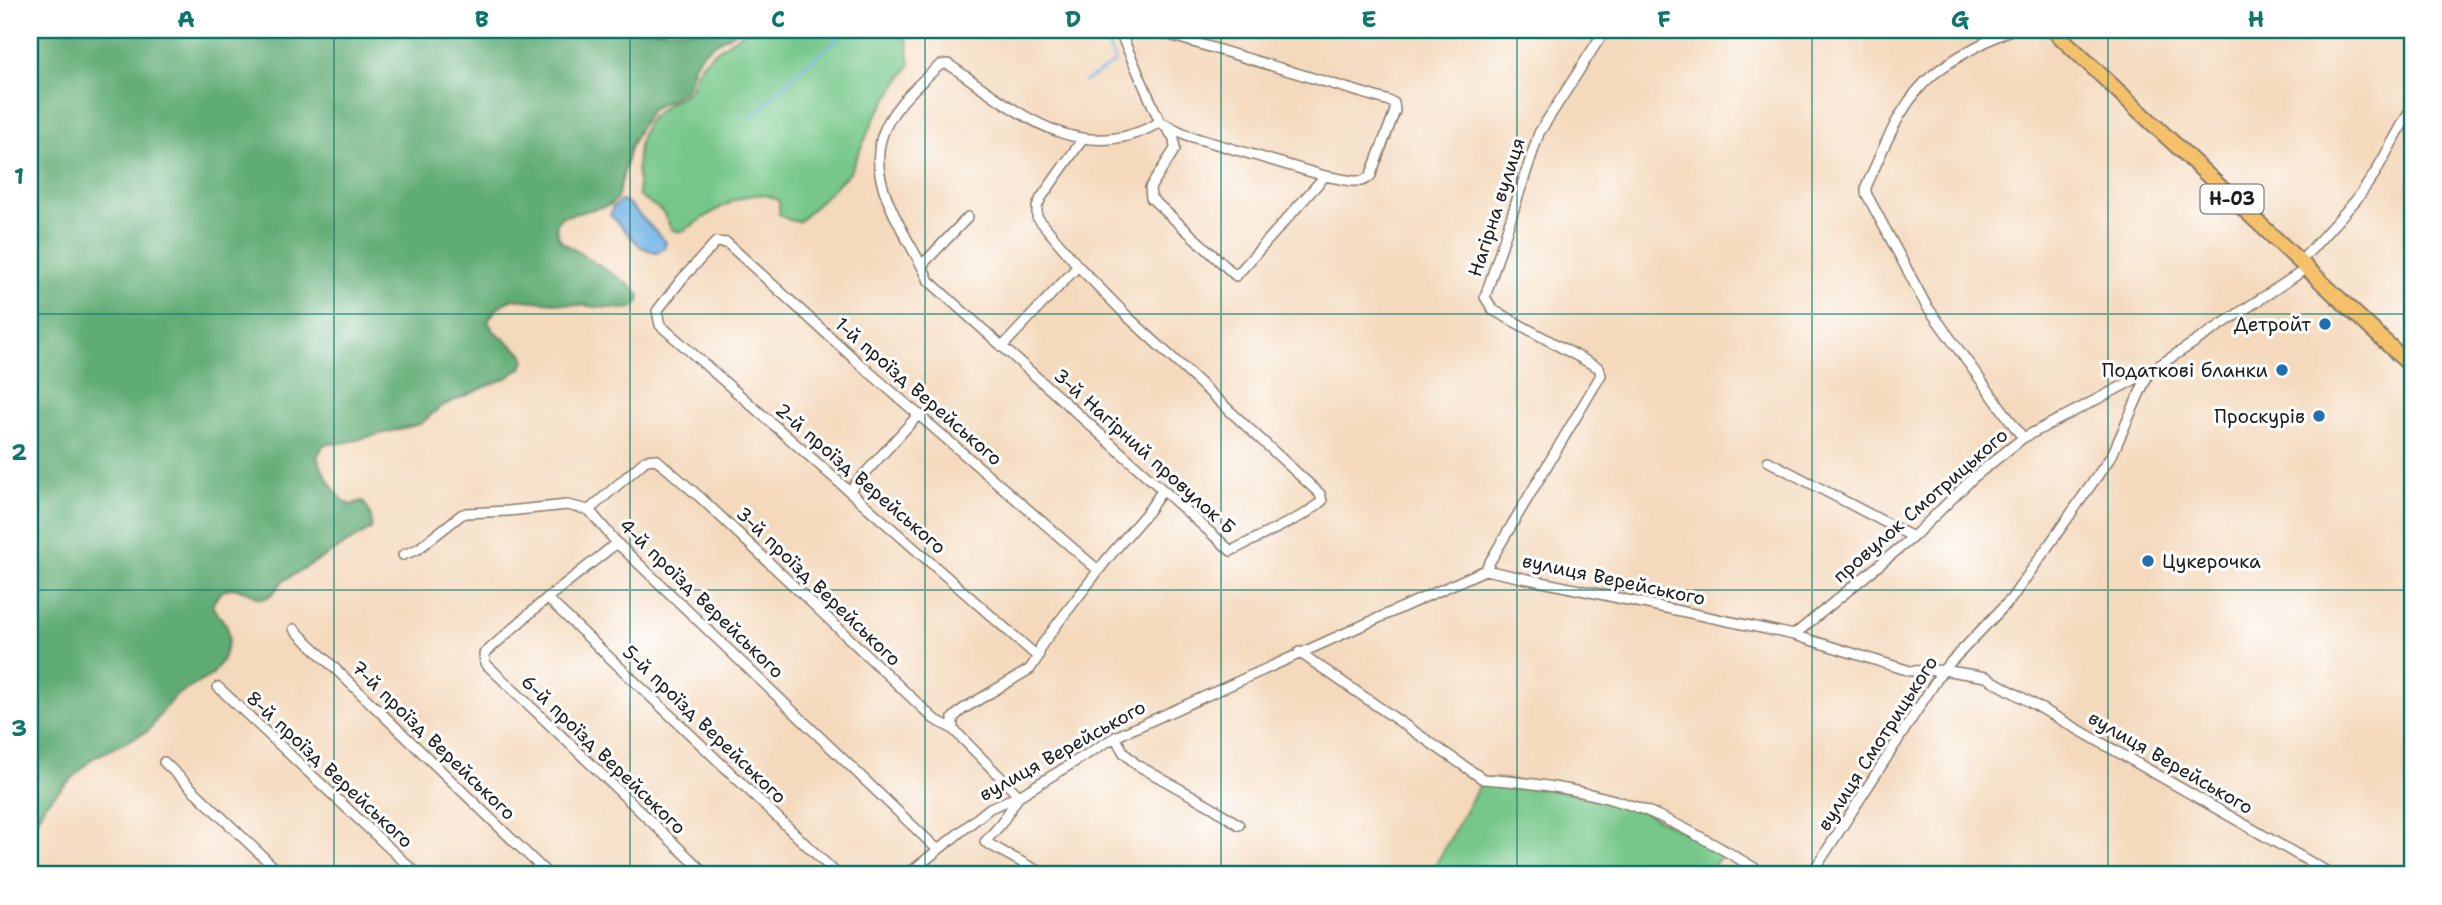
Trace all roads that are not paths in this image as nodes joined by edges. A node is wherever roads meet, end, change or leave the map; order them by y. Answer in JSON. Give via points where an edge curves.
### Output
{"nodes":[{"id":1,"x":1119,"y":30,"type":"edge"},
{"id":2,"x":1153,"y":30,"type":"edge"},
{"id":3,"x":1605,"y":30,"type":"edge"},
{"id":4,"x":2010,"y":30,"type":"edge"},
{"id":5,"x":2053,"y":30,"type":"edge"},
{"id":6,"x":2411,"y":110,"type":"edge"},
{"id":7,"x":1160,"y":122,"type":"junction"},
{"id":8,"x":1189,"y":136,"type":"junction"},
{"id":9,"x":1174,"y":138,"type":"junction"},
{"id":10,"x":1082,"y":140,"type":"junction"},
{"id":11,"x":1325,"y":176,"type":"junction"},
{"id":12,"x":968,"y":217,"type":"dead end"},
{"id":13,"x":922,"y":265,"type":"junction"},
{"id":14,"x":2303,"y":265,"type":"junction"},
{"id":15,"x":1078,"y":266,"type":"junction"},
{"id":16,"x":660,"y":325,"type":"joint"},
{"id":17,"x":1002,"y":347,"type":"junction"},
{"id":18,"x":2412,"y":367,"type":"edge"},
{"id":19,"x":2149,"y":372,"type":"junction"},
{"id":20,"x":919,"y":414,"type":"junction"},
{"id":21,"x":2023,"y":438,"type":"junction"},
{"id":22,"x":1768,"y":461,"type":"dead end"},
{"id":23,"x":849,"y":491,"type":"junction"},
{"id":24,"x":1162,"y":491,"type":"junction"},
{"id":25,"x":589,"y":510,"type":"junction"},
{"id":26,"x":1913,"y":537,"type":"junction"},
{"id":27,"x":617,"y":543,"type":"junction"},
{"id":28,"x":403,"y":555,"type":"dead end"},
{"id":29,"x":1098,"y":570,"type":"junction"},
{"id":30,"x":1485,"y":570,"type":"junction"},
{"id":31,"x":547,"y":598,"type":"junction"},
{"id":32,"x":294,"y":629,"type":"dead end"},
{"id":33,"x":1794,"y":635,"type":"junction"},
{"id":34,"x":1299,"y":652,"type":"junction"},
{"id":35,"x":1038,"y":657,"type":"junction"},
{"id":36,"x":1943,"y":670,"type":"junction"},
{"id":37,"x":218,"y":687,"type":"dead end"},
{"id":38,"x":953,"y":729,"type":"junction"},
{"id":39,"x":1115,"y":737,"type":"junction"},
{"id":40,"x":164,"y":762,"type":"dead end"},
{"id":41,"x":1019,"y":796,"type":"junction"},
{"id":42,"x":1239,"y":825,"type":"dead end"},
{"id":43,"x":937,"y":849,"type":"junction"},
{"id":44,"x":282,"y":875,"type":"edge"},
{"id":45,"x":418,"y":875,"type":"edge"},
{"id":46,"x":549,"y":875,"type":"edge"},
{"id":47,"x":707,"y":875,"type":"edge"},
{"id":48,"x":838,"y":875,"type":"edge"},
{"id":49,"x":907,"y":875,"type":"edge"},
{"id":50,"x":1045,"y":875,"type":"edge"},
{"id":51,"x":1766,"y":875,"type":"edge"},
{"id":52,"x":1811,"y":875,"type":"edge"},
{"id":53,"x":2333,"y":875,"type":"edge"}],
"edges":[{"from":1,"to":7,"type":"street"},
{"from":2,"to":11,"type":"street","via":[[1394,103],[1370,177],[1352,181]]},
{"from":3,"to":30,"type":"street","name":"Нагірна вулиця","via":[[1539,133],[1485,297],[1493,310],[1599,368],[1601,375]]},
{"from":4,"to":21,"type":"street","via":[[1934,74],[1889,136],[1866,193],[1926,305]]},
{"from":5,"to":14,"type":"main road","number":"Н-03"},
{"from":6,"to":14,"type":"street","via":[[2374,175]]},
{"from":7,"to":8,"type":"street"},
{"from":7,"to":9,"type":"street"},
{"from":7,"to":10,"type":"street","via":[[1126,137]]},
{"from":8,"to":9,"type":"street"},
{"from":8,"to":11,"type":"street"},
{"from":9,"to":11,"type":"street","via":[[1175,149],[1150,188],[1151,198],[1237,276]]},
{"from":10,"to":13,"type":"street","name":"3-й Нагірний провулок Б","via":[[1041,125],[948,64],[940,65],[897,105],[881,137],[878,155],[890,207]]},
{"from":10,"to":15,"type":"street","name":"3-й Нагірний провулок Б","via":[[1037,207],[1037,217]]},
{"from":12,"to":13,"type":"street"},
{"from":13,"to":17,"type":"street","name":"3-й Нагірний провулок Б","via":[[929,281]]},
{"from":14,"to":18,"type":"main road","number":"Н-03"},
{"from":14,"to":19,"type":"street"},
{"from":15,"to":17,"type":"street"},
{"from":15,"to":24,"type":"street","name":"3-й Нагірний провулок Б","via":[[1322,500],[1305,514],[1231,551]]},
{"from":16,"to":20,"type":"street","name":"1-й проїзд Верейського","via":[[657,311],[682,279],[716,242],[727,243]]},
{"from":16,"to":23,"type":"street","name":"2-й проїзд Верейського"},
{"from":17,"to":24,"type":"street","name":"3-й Нагірний провулок Б"},
{"from":19,"to":21,"type":"street","name":"провулок Смотрицького"},
{"from":19,"to":36,"type":"street","name":"вулиця Смотрицького","via":[[2112,455],[2011,599]]},
{"from":20,"to":23,"type":"street"},
{"from":20,"to":29,"type":"street","name":"1-й проїзд Верейського"},
{"from":21,"to":26,"type":"street","name":"провулок Смотрицького","via":[[1974,477]]},
{"from":22,"to":26,"type":"street"},
{"from":23,"to":35,"type":"street","name":"2-й проїзд Верейського"},
{"from":24,"to":29,"type":"street"},
{"from":25,"to":27,"type":"street","name":"4-й проїзд Верейського"},
{"from":25,"to":28,"type":"street","via":[[567,505],[461,514],[418,549]]},
{"from":25,"to":38,"type":"street","name":"3-й проїзд Верейського","via":[[646,460],[656,459],[934,719]]},
{"from":26,"to":33,"type":"street","name":"провулок Смотрицького"},
{"from":27,"to":31,"type":"street"},
{"from":27,"to":43,"type":"street","name":"4-й проїзд Верейського"},
{"from":29,"to":35,"type":"street","via":[[1041,646]]},
{"from":30,"to":33,"type":"street","name":"вулиця Верейського"},
{"from":30,"to":34,"type":"street","name":"вулиця Верейського"},
{"from":31,"to":47,"type":"street","name":"6-й проїзд Верейського","via":[[484,654],[485,663]]},
{"from":31,"to":48,"type":"street","name":"5-й проїзд Верейського"},
{"from":32,"to":46,"type":"street","name":"7-й проїзд Верейського"},
{"from":33,"to":36,"type":"street","name":"вулиця Верейського","via":[[1910,671]]},
{"from":34,"to":39,"type":"street","name":"вулиця Верейського"},
{"from":34,"to":51,"type":"street","via":[[1483,779],[1604,797],[1632,806]]},
{"from":35,"to":38,"type":"street","via":[[1025,673],[963,709],[953,718]]},
{"from":36,"to":52,"type":"street","name":"вулиця Смотрицького"},
{"from":36,"to":53,"type":"street","name":"вулиця Верейського","via":[[1986,677]]},
{"from":37,"to":45,"type":"street","name":"8-й проїзд Верейського"},
{"from":38,"to":41,"type":"street","name":"3-й проїзд Верейського"},
{"from":39,"to":41,"type":"street","name":"вулиця Верейського"},
{"from":39,"to":42,"type":"street","via":[[1137,765]]},
{"from":40,"to":44,"type":"street"},
{"from":41,"to":43,"type":"street","name":"вулиця Верейського","via":[[990,807]]},
{"from":41,"to":50,"type":"street","via":[[985,842]]},
{"from":43,"to":49,"type":"street","name":"вулиця Верейського"}]}
